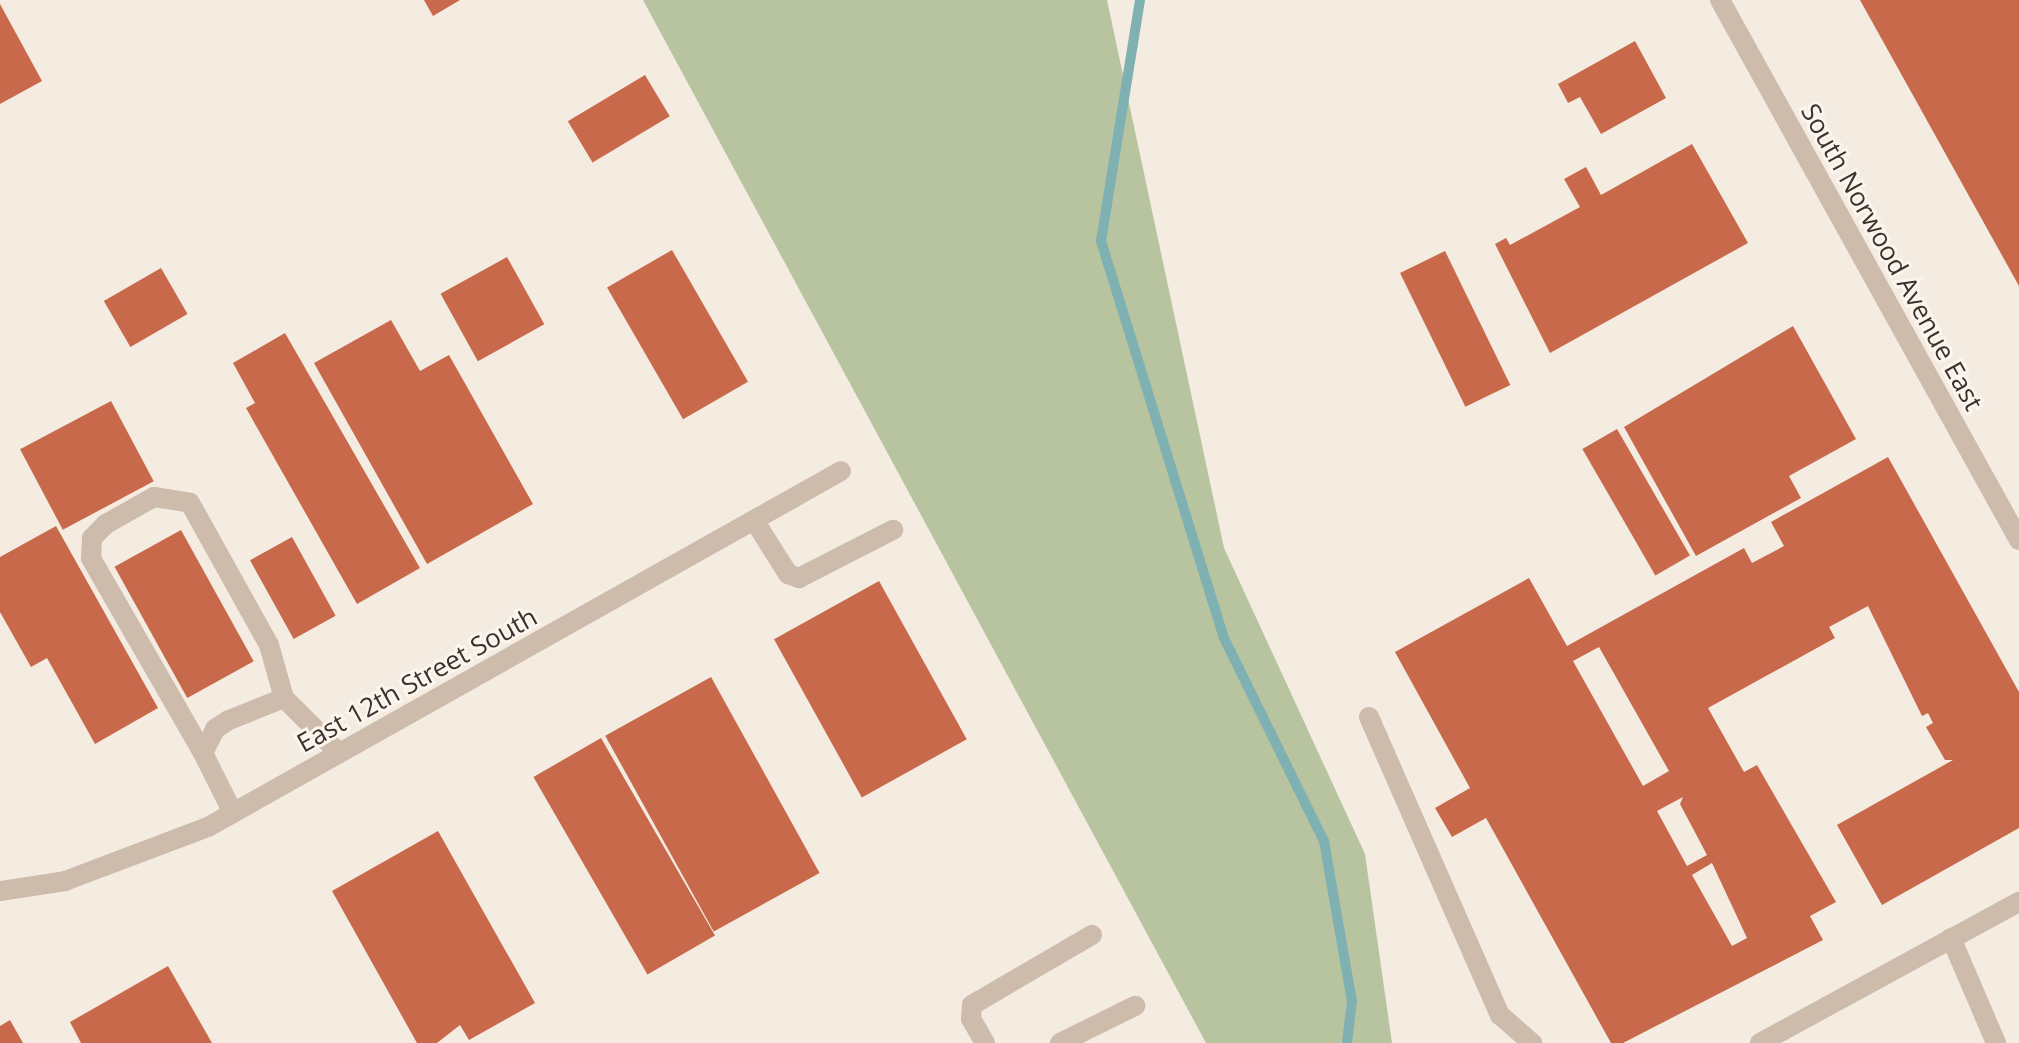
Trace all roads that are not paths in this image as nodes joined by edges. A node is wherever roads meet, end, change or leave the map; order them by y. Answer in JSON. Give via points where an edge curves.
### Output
{"nodes":[{"id":1,"x":1720,"y":0,"type":"edge"},
{"id":2,"x":841,"y":471,"type":"dead end"},
{"id":3,"x":754,"y":520,"type":"junction"},
{"id":4,"x":893,"y":530,"type":"dead end"},
{"id":5,"x":2019,"y":540,"type":"edge"},
{"id":6,"x":284,"y":698,"type":"junction"},
{"id":7,"x":1369,"y":717,"type":"dead end"},
{"id":8,"x":203,"y":753,"type":"junction"},
{"id":9,"x":339,"y":753,"type":"junction"},
{"id":10,"x":233,"y":813,"type":"junction"},
{"id":11,"x":0,"y":891,"type":"edge"},
{"id":12,"x":2019,"y":902,"type":"edge"},
{"id":13,"x":1092,"y":935,"type":"dead end"},
{"id":14,"x":1951,"y":938,"type":"junction"},
{"id":15,"x":1135,"y":1006,"type":"dead end"},
{"id":16,"x":985,"y":1043,"type":"edge"},
{"id":17,"x":1060,"y":1043,"type":"edge"},
{"id":18,"x":1532,"y":1043,"type":"edge"},
{"id":19,"x":1760,"y":1043,"type":"edge"},
{"id":20,"x":1996,"y":1043,"type":"edge"}],
"edges":[{"from":1,"to":5,"type":"street","name":"South Norwood Avenue East"},
{"from":2,"to":3,"type":"street","name":"East 12th Street South"},
{"from":3,"to":4,"type":"street","via":[[788,574],[799,578]]},
{"from":3,"to":9,"type":"street","name":"East 12th Street South"},
{"from":6,"to":8,"type":"street","via":[[215,729]]},
{"from":6,"to":8,"type":"street","via":[[269,645],[190,503],[154,497],[106,524],[92,538],[91,558]]},
{"from":6,"to":9,"type":"street"},
{"from":7,"to":18,"type":"street","via":[[1500,1015]]},
{"from":8,"to":10,"type":"street"},
{"from":9,"to":10,"type":"street","name":"East 12th Street South"},
{"from":10,"to":11,"type":"street","name":"East 12th Street South","via":[[144,855],[65,881]]},
{"from":12,"to":14,"type":"street"},
{"from":13,"to":16,"type":"street","via":[[972,1005],[971,1019]]},
{"from":14,"to":19,"type":"street"},
{"from":14,"to":20,"type":"street"},
{"from":15,"to":17,"type":"street"}]}
